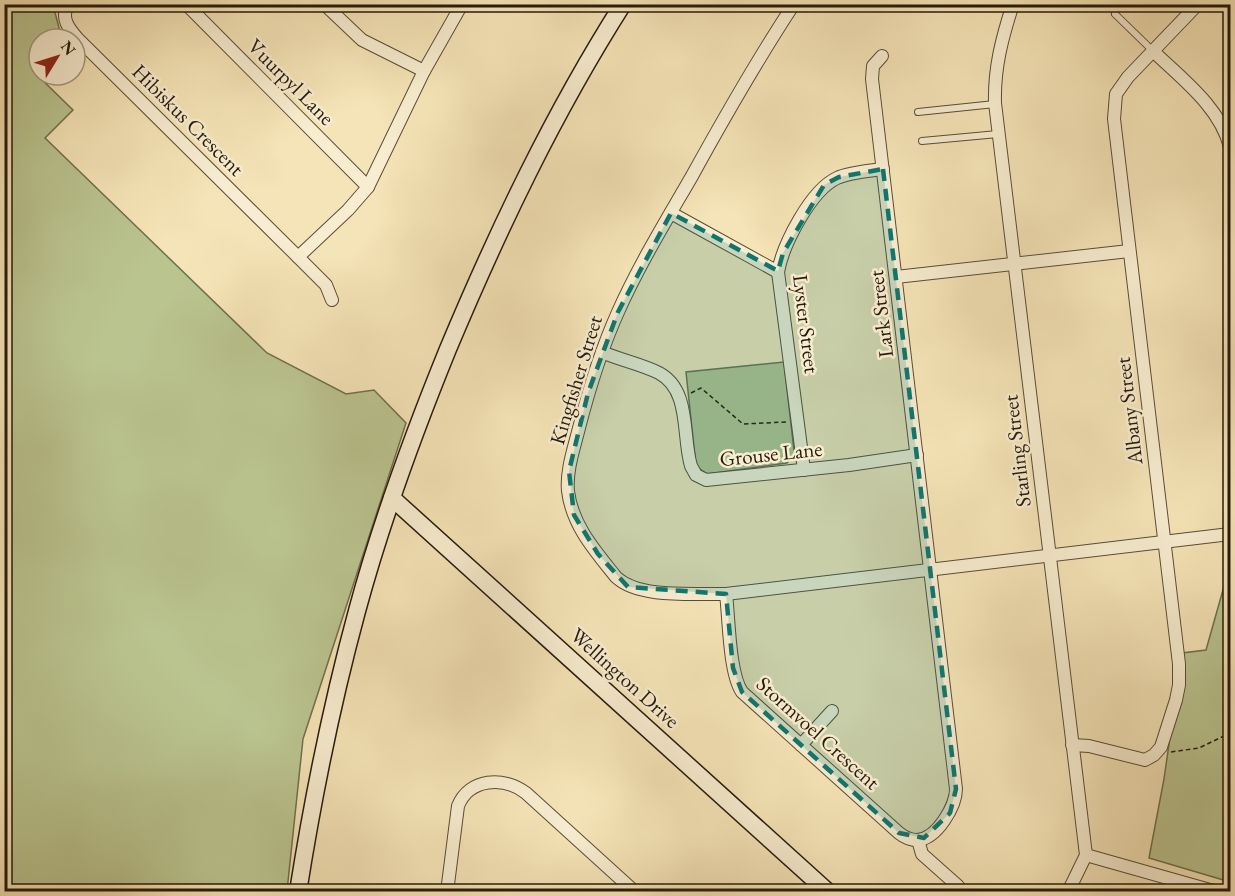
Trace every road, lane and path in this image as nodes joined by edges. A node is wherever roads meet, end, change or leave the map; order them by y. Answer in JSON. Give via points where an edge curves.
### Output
{"nodes":[{"id":1,"x":68,"y":4,"type":"edge"},
{"id":2,"x":186,"y":4,"type":"edge"},
{"id":3,"x":324,"y":4,"type":"edge"},
{"id":4,"x":462,"y":4,"type":"edge"},
{"id":5,"x":622,"y":4,"type":"edge"},
{"id":6,"x":794,"y":4,"type":"edge"},
{"id":7,"x":1013,"y":4,"type":"edge"},
{"id":8,"x":1198,"y":4,"type":"edge"},
{"id":9,"x":1115,"y":14,"type":"dead end"},
{"id":10,"x":1153,"y":51,"type":"junction"},
{"id":11,"x":882,"y":56,"type":"dead end"},
{"id":12,"x":424,"y":71,"type":"junction"},
{"id":13,"x":995,"y":104,"type":"junction"},
{"id":14,"x":918,"y":112,"type":"dead end"},
{"id":15,"x":998,"y":134,"type":"junction"},
{"id":16,"x":922,"y":141,"type":"dead end"},
{"id":17,"x":1230,"y":147,"type":"edge"},
{"id":18,"x":883,"y":169,"type":"junction"},
{"id":19,"x":368,"y":187,"type":"junction"},
{"id":20,"x":671,"y":213,"type":"junction"},
{"id":21,"x":1129,"y":250,"type":"junction"},
{"id":22,"x":298,"y":257,"type":"junction"},
{"id":23,"x":1014,"y":263,"type":"junction"},
{"id":24,"x":778,"y":272,"type":"junction"},
{"id":25,"x":896,"y":277,"type":"junction"},
{"id":26,"x":332,"y":300,"type":"dead end"},
{"id":27,"x":602,"y":352,"type":"junction"},
{"id":28,"x":688,"y":394,"type":"dead end"},
{"id":29,"x":798,"y":420,"type":"junction"},
{"id":30,"x":917,"y":455,"type":"junction"},
{"id":31,"x":804,"y":470,"type":"junction"},
{"id":32,"x":392,"y":498,"type":"junction"},
{"id":33,"x":1230,"y":534,"type":"edge"},
{"id":34,"x":1165,"y":542,"type":"junction"},
{"id":35,"x":1049,"y":556,"type":"junction"},
{"id":36,"x":931,"y":570,"type":"junction"},
{"id":37,"x":726,"y":594,"type":"junction"},
{"id":38,"x":832,"y":711,"type":"dead end"},
{"id":39,"x":1230,"y":733,"type":"edge"},
{"id":40,"x":801,"y":745,"type":"junction"},
{"id":41,"x":1072,"y":745,"type":"junction"},
{"id":42,"x":1158,"y":752,"type":"junction"},
{"id":43,"x":918,"y":840,"type":"junction"},
{"id":44,"x":1086,"y":855,"type":"junction"},
{"id":45,"x":958,"y":886,"type":"dead end"},
{"id":46,"x":1183,"y":887,"type":"edge"},
{"id":47,"x":298,"y":891,"type":"edge"},
{"id":48,"x":447,"y":891,"type":"edge"},
{"id":49,"x":635,"y":891,"type":"edge"},
{"id":50,"x":828,"y":891,"type":"edge"},
{"id":51,"x":1068,"y":891,"type":"edge"},
{"id":52,"x":1217,"y":891,"type":"edge"}],
"edges":[{"from":1,"to":22,"type":"street","name":"Hibiskus Crescent","via":[[66,21],[78,39]]},
{"from":2,"to":19,"type":"street","name":"Vuurpyl Lane"},
{"from":3,"to":12,"type":"street","via":[[362,40]]},
{"from":4,"to":12,"type":"street"},
{"from":5,"to":32,"type":"main road","via":[[559,112],[492,245],[417,425]]},
{"from":6,"to":20,"type":"street","name":"Kingfisher Street"},
{"from":7,"to":13,"type":"street","name":"Starling Street","via":[[996,64]]},
{"from":8,"to":10,"type":"street","name":"Albany Street"},
{"from":9,"to":10,"type":"lane"},
{"from":10,"to":17,"type":"street","via":[[1210,108],[1224,128]]},
{"from":10,"to":21,"type":"street","name":"Albany Street","via":[[1128,77],[1114,104]]},
{"from":11,"to":18,"type":"street","name":"Lark Street","via":[[872,72]]},
{"from":12,"to":19,"type":"street"},
{"from":13,"to":14,"type":"lane"},
{"from":13,"to":15,"type":"street","name":"Starling Street"},
{"from":15,"to":16,"type":"lane"},
{"from":15,"to":23,"type":"street","name":"Starling Street"},
{"from":18,"to":24,"type":"street","name":"Lyster Street","via":[[839,177],[824,185],[783,253]]},
{"from":18,"to":25,"type":"street","name":"Lark Street"},
{"from":19,"to":22,"type":"street"},
{"from":20,"to":24,"type":"street"},
{"from":20,"to":27,"type":"street","name":"Kingfisher Street","via":[[637,272]]},
{"from":21,"to":23,"type":"street"},
{"from":21,"to":34,"type":"street","name":"Albany Street"},
{"from":22,"to":26,"type":"street","name":"Hibiskus Crescent","via":[[326,285]]},
{"from":23,"to":25,"type":"street"},
{"from":23,"to":35,"type":"street","name":"Starling Street"},
{"from":24,"to":29,"type":"street","name":"Lyster Street"},
{"from":25,"to":30,"type":"street","name":"Lark Street"},
{"from":27,"to":31,"type":"street","name":"Grouse Lane","via":[[660,373],[672,383],[681,403],[691,466],[701,478]]},
{"from":27,"to":37,"type":"street","name":"Kingfisher Street","via":[[569,471],[571,506],[579,526],[616,577],[628,586],[664,592]]},
{"from":28,"to":29,"type":"path","via":[[701,388],[746,424]]},
{"from":29,"to":31,"type":"street","name":"Lyster Street"},
{"from":30,"to":31,"type":"street","name":"Grouse Lane"},
{"from":30,"to":36,"type":"street","name":"Lark Street"},
{"from":32,"to":47,"type":"main road","via":[[341,672]]},
{"from":32,"to":50,"type":"main road","name":"Wellington Drive"},
{"from":33,"to":34,"type":"street","name":"Kingfisher Street"},
{"from":34,"to":35,"type":"street","name":"Kingfisher Street"},
{"from":34,"to":42,"type":"street","name":"Albany Street","via":[[1179,674],[1176,700]]},
{"from":35,"to":36,"type":"street","name":"Kingfisher Street"},
{"from":35,"to":41,"type":"street","name":"Starling Street"},
{"from":36,"to":37,"type":"street","name":"Kingfisher Street"},
{"from":36,"to":43,"type":"street","via":[[956,799],[950,813],[930,835]]},
{"from":37,"to":40,"type":"street","name":"Stormvoel Crescent","via":[[737,683],[747,697]]},
{"from":38,"to":40,"type":"street"},
{"from":39,"to":42,"type":"path","via":[[1199,748]]},
{"from":40,"to":43,"type":"street","name":"Stormvoel Crescent","via":[[896,831]]},
{"from":41,"to":42,"type":"street","via":[[1139,760]]},
{"from":41,"to":44,"type":"street","name":"Starling Street"},
{"from":43,"to":45,"type":"street","via":[[926,859]]},
{"from":44,"to":46,"type":"street"},
{"from":44,"to":51,"type":"street"},
{"from":46,"to":52,"type":"street"},
{"from":48,"to":49,"type":"street","via":[[461,798],[471,789],[493,781],[510,783],[526,793]]}]}
